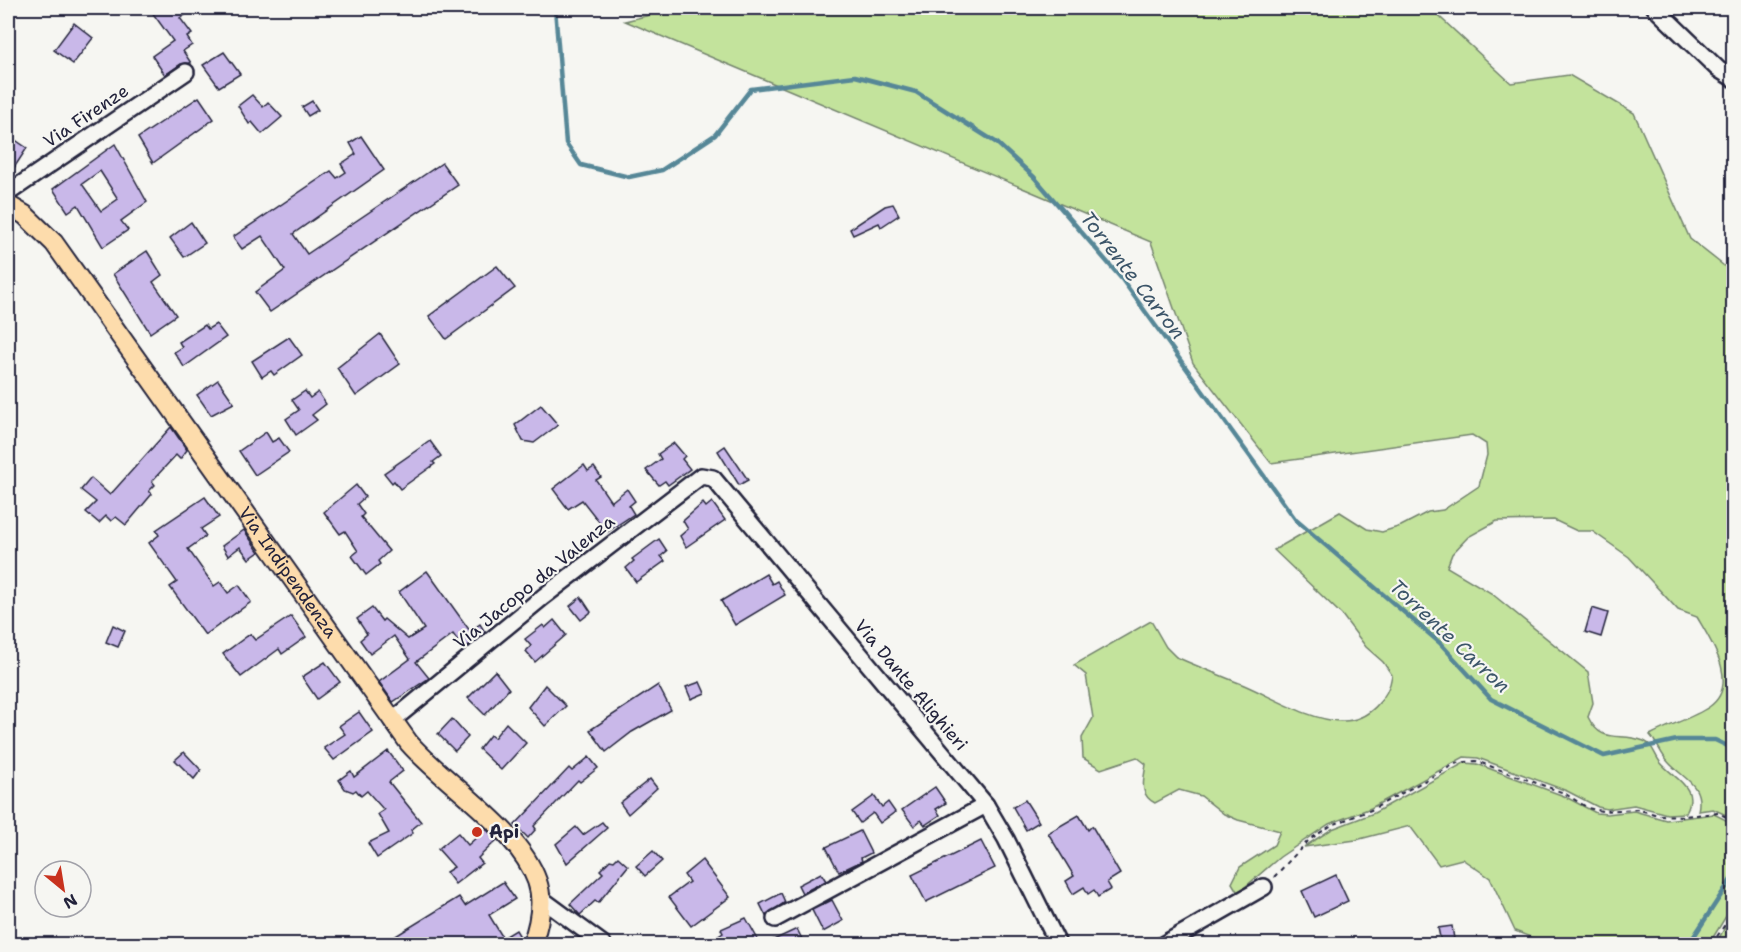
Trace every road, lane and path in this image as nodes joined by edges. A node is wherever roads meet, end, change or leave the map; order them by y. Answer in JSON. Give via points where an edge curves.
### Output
{"nodes":[{"id":1,"x":1655,"y":8,"type":"edge"},
{"id":2,"x":186,"y":72,"type":"dead end"},
{"id":3,"x":1734,"y":79,"type":"edge"},
{"id":4,"x":8,"y":193,"type":"edge"},
{"id":5,"x":8,"y":205,"type":"edge"},
{"id":6,"x":701,"y":476,"type":"joint"},
{"id":7,"x":392,"y":721,"type":"junction"},
{"id":8,"x":986,"y":805,"type":"junction"},
{"id":9,"x":1734,"y":825,"type":"edge"},
{"id":10,"x":1264,"y":888,"type":"joint"},
{"id":11,"x":539,"y":897,"type":"junction"},
{"id":12,"x":1734,"y":910,"type":"edge"},
{"id":13,"x":775,"y":919,"type":"dead end"},
{"id":14,"x":532,"y":945,"type":"edge"},
{"id":15,"x":603,"y":945,"type":"edge"},
{"id":16,"x":1058,"y":945,"type":"edge"},
{"id":17,"x":1164,"y":945,"type":"edge"},
{"id":18,"x":1712,"y":945,"type":"edge"}],
"edges":[{"from":1,"to":3,"type":"street","via":[[1718,69]]},
{"from":2,"to":4,"type":"street","name":"Via Firenze"},
{"from":5,"to":7,"type":"main road","name":"Via Indipendenza","via":[[25,215],[54,243]]},
{"from":6,"to":7,"type":"street","name":"Via Jacopo da Valenza","via":[[543,597]]},
{"from":6,"to":8,"type":"street","name":"Via Dante Alighieri","via":[[712,478]]},
{"from":7,"to":11,"type":"main road","name":"Via Indipendenza","via":[[428,765],[504,832],[537,882]]},
{"from":8,"to":13,"type":"street"},
{"from":8,"to":16,"type":"street","name":"Via Dante Alighieri"},
{"from":9,"to":10,"type":"path","via":[[1718,813],[1683,816],[1636,809],[1595,810],[1476,761],[1457,763],[1371,810],[1332,825],[1309,840]]},
{"from":10,"to":17,"type":"street"},
{"from":11,"to":14,"type":"main road","name":"Via Indipendenza"},
{"from":11,"to":15,"type":"street"},
{"from":12,"to":18,"type":"path"}]}
